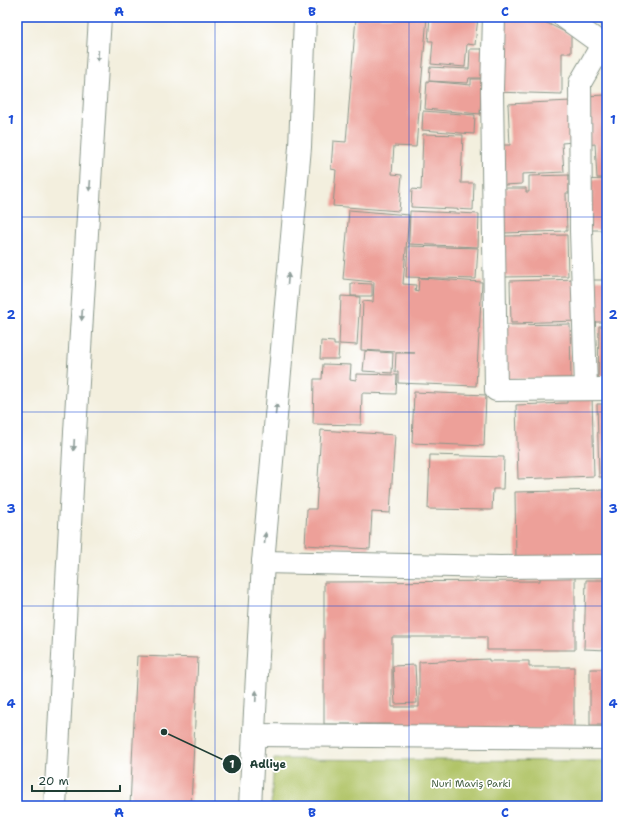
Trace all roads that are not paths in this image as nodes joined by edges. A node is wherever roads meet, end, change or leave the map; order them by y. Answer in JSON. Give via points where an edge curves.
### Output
{"nodes":[{"id":1,"x":100,"y":17,"type":"edge"},
{"id":2,"x":305,"y":17,"type":"edge"},
{"id":3,"x":494,"y":17,"type":"edge"},
{"id":4,"x":564,"y":17,"type":"edge"},
{"id":5,"x":605,"y":46,"type":"edge"},
{"id":6,"x":597,"y":388,"type":"edge"},
{"id":7,"x":263,"y":562,"type":"junction"},
{"id":8,"x":607,"y":566,"type":"edge"},
{"id":9,"x":255,"y":735,"type":"junction"},
{"id":10,"x":607,"y":738,"type":"edge"},
{"id":11,"x":55,"y":806,"type":"edge"},
{"id":12,"x":250,"y":806,"type":"edge"}],
"edges":[{"from":1,"to":11,"type":"street","one_way":true},
{"from":7,"to":2,"type":"street","one_way":true,"via":[[300,147]]},
{"from":3,"to":6,"type":"street","via":[[492,89],[496,390]]},
{"from":4,"to":5,"type":"street"},
{"from":5,"to":6,"type":"street","via":[[580,83],[581,231]]},
{"from":7,"to":8,"type":"street","via":[[500,567]]},
{"from":9,"to":7,"type":"street","one_way":true},
{"from":9,"to":10,"type":"street"},
{"from":9,"to":12,"type":"street"}]}
